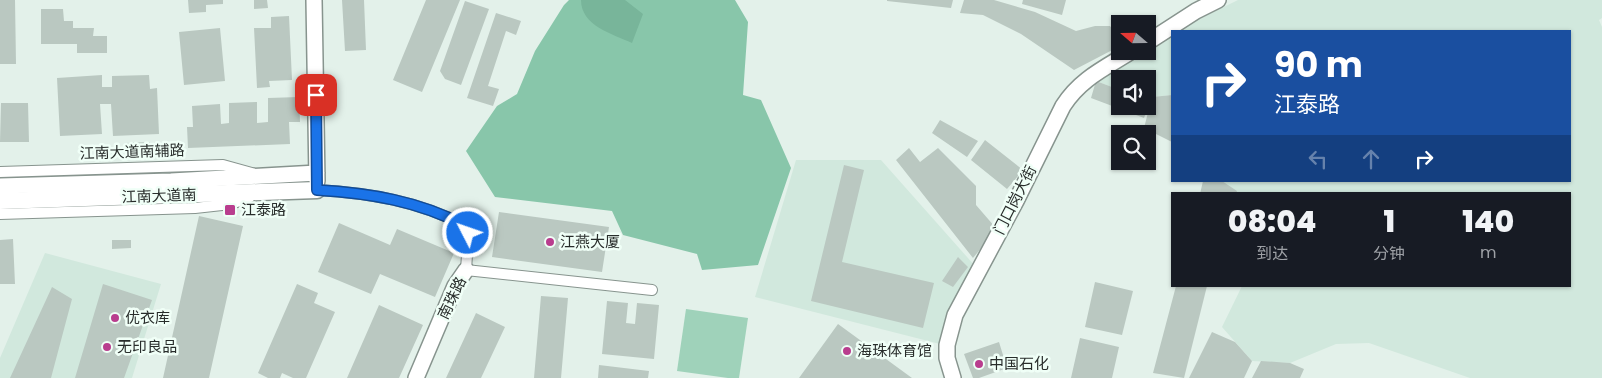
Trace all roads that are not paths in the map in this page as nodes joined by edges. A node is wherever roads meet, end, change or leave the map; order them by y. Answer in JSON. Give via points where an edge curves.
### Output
{"nodes":[{"id":1,"x":314,"y":0,"type":"edge"},
{"id":2,"x":1218,"y":0,"type":"edge"},
{"id":3,"x":1156,"y":37,"type":"edge"},
{"id":4,"x":1118,"y":60,"type":"edge"},
{"id":5,"x":0,"y":172,"type":"edge"},
{"id":6,"x":317,"y":173,"type":"junction"},
{"id":7,"x":0,"y":186,"type":"edge"},
{"id":8,"x":171,"y":188,"type":"junction"},
{"id":9,"x":317,"y":190,"type":"junction"},
{"id":10,"x":0,"y":201,"type":"edge"},
{"id":11,"x":0,"y":214,"type":"edge"},
{"id":12,"x":466,"y":270,"type":"junction"},
{"id":13,"x":652,"y":290,"type":"dead end"},
{"id":14,"x":416,"y":378,"type":"edge"},
{"id":15,"x":425,"y":378,"type":"edge"},
{"id":16,"x":954,"y":378,"type":"edge"}],
"edges":[{"from":1,"to":6,"type":"street"},
{"from":2,"to":3,"type":"street"},
{"from":4,"to":16,"type":"street","name":"门口岗大街","via":[[1087,79],[1063,106],[955,315],[947,345],[947,358]]},
{"from":5,"to":8,"type":"street","name":"江南大道南辅路"},
{"from":6,"to":8,"type":"street","name":"江南大道南"},
{"from":6,"to":9,"type":"street"},
{"from":7,"to":8,"type":"street","name":"江南大道南"},
{"from":8,"to":9,"type":"main road","name":"江南大道南","via":[[262,193]]},
{"from":8,"to":10,"type":"main road","name":"江南大道南"},
{"from":8,"to":11,"type":"street"},
{"from":9,"to":12,"type":"street","via":[[384,197],[437,212],[459,222],[466,226],[468,233]]},
{"from":12,"to":13,"type":"street"},
{"from":12,"to":14,"type":"street","name":"南珠路","via":[[455,286]]},
{"from":12,"to":15,"type":"street","name":"南珠路","via":[[464,288]]}]}
